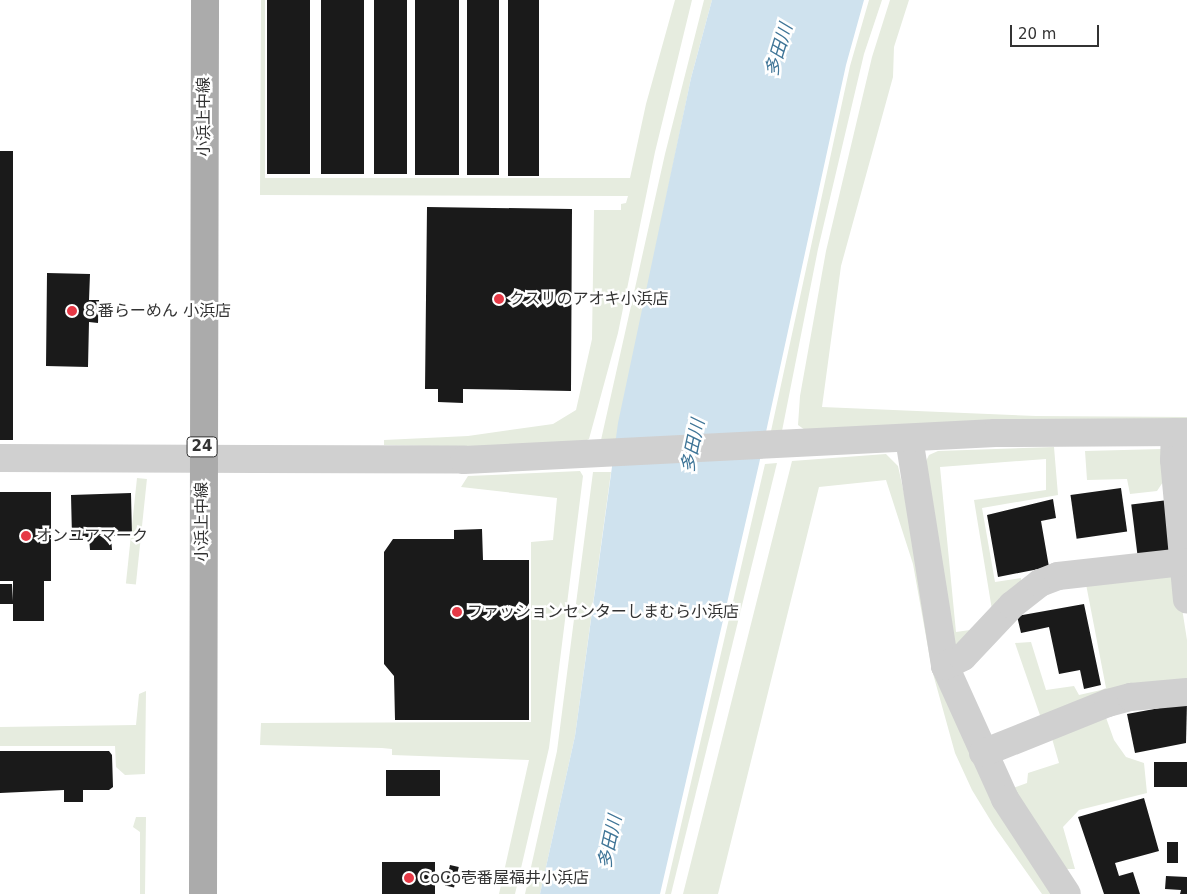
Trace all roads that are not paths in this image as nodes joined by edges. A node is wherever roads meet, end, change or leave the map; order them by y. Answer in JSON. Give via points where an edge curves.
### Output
{"nodes":[{"id":1,"x":205,"y":0,"type":"edge"},
{"id":2,"x":1181,"y":432,"type":"edge"},
{"id":3,"x":909,"y":438,"type":"junction"},
{"id":4,"x":0,"y":458,"type":"edge"},
{"id":5,"x":202,"y":460,"type":"junction"},
{"id":6,"x":1182,"y":562,"type":"junction"},
{"id":7,"x":1187,"y":598,"type":"edge"},
{"id":8,"x":946,"y":666,"type":"junction"},
{"id":9,"x":1187,"y":692,"type":"edge"},
{"id":10,"x":983,"y":753,"type":"junction"},
{"id":11,"x":203,"y":894,"type":"edge"},
{"id":12,"x":1067,"y":894,"type":"edge"}],
"edges":[{"from":1,"to":5,"type":"main road","name":"小浜上中線","number":"24"},
{"from":2,"to":3,"type":"street","via":[[995,433]]},
{"from":2,"to":6,"type":"street"},
{"from":3,"to":5,"type":"street","via":[[464,460]]},
{"from":3,"to":8,"type":"street"},
{"from":4,"to":5,"type":"street"},
{"from":5,"to":11,"type":"main road","name":"小浜上中線","number":"24"},
{"from":6,"to":7,"type":"street"},
{"from":6,"to":8,"type":"street","via":[[1058,576],[1040,583],[1012,605],[963,657]]},
{"from":8,"to":10,"type":"street"},
{"from":9,"to":10,"type":"street","via":[[1131,697],[1108,703]]},
{"from":10,"to":12,"type":"street","via":[[1023,829]]}]}
